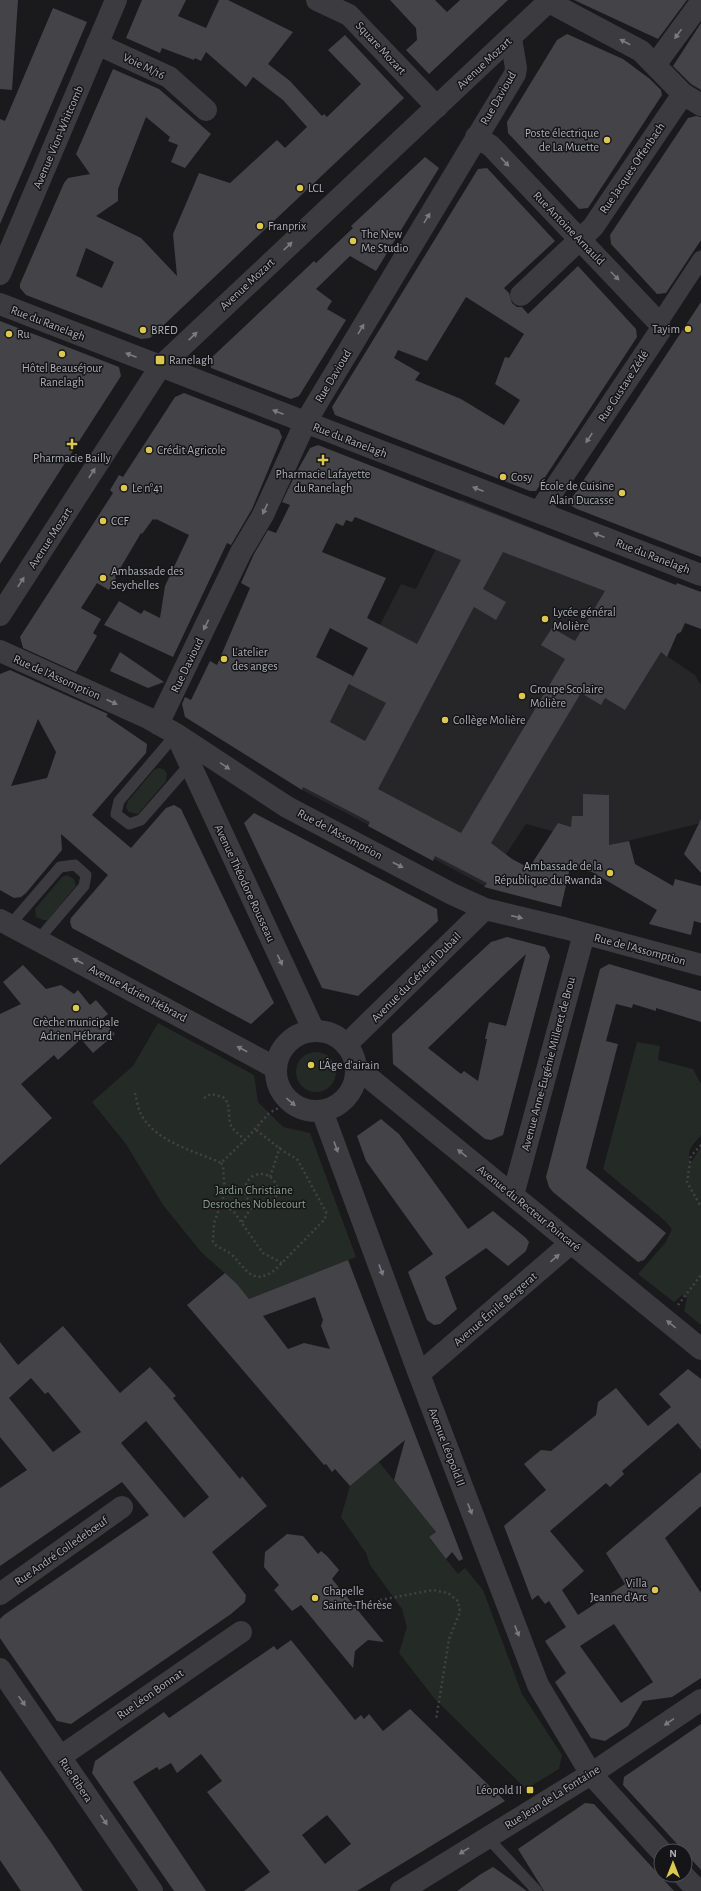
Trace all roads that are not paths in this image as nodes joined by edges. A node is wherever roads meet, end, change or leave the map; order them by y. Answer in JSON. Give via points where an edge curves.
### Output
{"nodes":[{"id":1,"x":116,"y":0,"type":"edge"},
{"id":2,"x":317,"y":0,"type":"edge"},
{"id":3,"x":550,"y":1,"type":"edge"},
{"id":4,"x":701,"y":2,"type":"edge"},
{"id":5,"x":510,"y":38,"type":"junction"},
{"id":6,"x":98,"y":44,"type":"junction"},
{"id":7,"x":655,"y":65,"type":"junction"},
{"id":8,"x":692,"y":99,"type":"edge"},
{"id":9,"x":437,"y":107,"type":"junction"},
{"id":10,"x":206,"y":110,"type":"dead end"},
{"id":11,"x":476,"y":137,"type":"junction"},
{"id":12,"x":579,"y":240,"type":"junction"},
{"id":13,"x":701,"y":259,"type":"edge"},
{"id":14,"x":0,"y":274,"type":"edge"},
{"id":15,"x":521,"y":295,"type":"dead end"},
{"id":16,"x":0,"y":304,"type":"edge"},
{"id":17,"x":659,"y":323,"type":"junction"},
{"id":18,"x":160,"y":367,"type":"junction"},
{"id":19,"x":305,"y":423,"type":"junction"},
{"id":20,"x":539,"y":512,"type":"junction"},
{"id":21,"x":701,"y":575,"type":"edge"},
{"id":22,"x":0,"y":615,"type":"edge"},
{"id":23,"x":0,"y":651,"type":"edge"},
{"id":24,"x":167,"y":729,"type":"junction"},
{"id":25,"x":190,"y":764,"type":"junction"},
{"id":26,"x":485,"y":909,"type":"junction"},
{"id":27,"x":5,"y":923,"type":"edge"},
{"id":28,"x":584,"y":934,"type":"junction"},
{"id":29,"x":38,"y":940,"type":"junction"},
{"id":30,"x":701,"y":965,"type":"edge"},
{"id":31,"x":314,"y":1031,"type":"junction"},
{"id":32,"x":346,"y":1045,"type":"junction"},
{"id":33,"x":356,"y":1067,"type":"junction"},
{"id":34,"x":276,"y":1068,"type":"junction"},
{"id":35,"x":322,"y":1111,"type":"junction"},
{"id":36,"x":513,"y":1195,"type":"junction"},
{"id":37,"x":571,"y":1243,"type":"junction"},
{"id":38,"x":701,"y":1349,"type":"edge"},
{"id":39,"x":419,"y":1374,"type":"junction"},
{"id":40,"x":122,"y":1507,"type":"dead end"},
{"id":41,"x":0,"y":1594,"type":"edge"},
{"id":42,"x":241,"y":1632,"type":"dead end"},
{"id":43,"x":0,"y":1669,"type":"edge"},
{"id":44,"x":701,"y":1700,"type":"edge"},
{"id":45,"x":60,"y":1757,"type":"junction"},
{"id":46,"x":591,"y":1774,"type":"junction"},
{"id":47,"x":487,"y":1837,"type":"junction"},
{"id":48,"x":654,"y":1843,"type":"edge"},
{"id":49,"x":690,"y":1883,"type":"edge"},
{"id":50,"x":152,"y":1891,"type":"edge"},
{"id":51,"x":401,"y":1891,"type":"edge"},
{"id":52,"x":537,"y":1891,"type":"edge"},
{"id":53,"x":698,"y":1891,"type":"edge"}],
"edges":[{"from":1,"to":6,"type":"street","name":"Avenue Vion-Whitcomb"},
{"from":2,"to":9,"type":"street","name":"Square Mozart","via":[[349,15]]},
{"from":3,"to":5,"type":"street","name":"Avenue Mozart"},
{"from":7,"to":3,"type":"street","one_way":true,"via":[[641,51]]},
{"from":4,"to":7,"type":"street","one_way":true},
{"from":5,"to":9,"type":"street","name":"Avenue Mozart"},
{"from":5,"to":11,"type":"street","name":"Rue Davioud","via":[[515,74]]},
{"from":6,"to":10,"type":"street","name":"Voie M/16","via":[[169,77]]},
{"from":6,"to":14,"type":"street","name":"Avenue Vion-Whitcomb"},
{"from":7,"to":8,"type":"street"},
{"from":8,"to":12,"type":"street","name":"Rue Jacques Offenbach","via":[[593,227]]},
{"from":18,"to":9,"type":"street","name":"Avenue Mozart","one_way":true},
{"from":11,"to":12,"type":"street","name":"Rue Antoine Arnauld","one_way":true,"via":[[491,146]]},
{"from":19,"to":11,"type":"street","name":"Rue Davioud","one_way":true},
{"from":12,"to":15,"type":"street","name":"Rue Jacques Offenbach"},
{"from":12,"to":17,"type":"street","name":"Rue Antoine Arnauld","one_way":true},
{"from":13,"to":17,"type":"street","name":"Rue Gustave Zédé"},
{"from":18,"to":16,"type":"street","name":"Rue du Ranelagh","one_way":true},
{"from":17,"to":20,"type":"street","name":"Rue Gustave Zédé","one_way":true,"via":[[660,331]]},
{"from":19,"to":18,"type":"street","name":"Rue du Ranelagh","one_way":true},
{"from":22,"to":18,"type":"street","name":"Avenue Mozart","one_way":true},
{"from":20,"to":19,"type":"street","name":"Rue du Ranelagh","one_way":true},
{"from":19,"to":24,"type":"street","name":"Rue Davioud","one_way":true,"via":[[263,515],[241,552]]},
{"from":21,"to":20,"type":"street","name":"Rue du Ranelagh","one_way":true},
{"from":23,"to":24,"type":"street","name":"Rue de l'Assomption","one_way":true},
{"from":24,"to":25,"type":"street","name":"Avenue Théodore Rousseau"},
{"from":24,"to":25,"type":"lane","via":[[119,801],[116,814],[129,824],[141,820]]},
{"from":24,"to":26,"type":"street","name":"Rue de l'Assomption","one_way":true,"via":[[287,806]]},
{"from":25,"to":31,"type":"street","name":"Avenue Théodore Rousseau","one_way":true},
{"from":26,"to":28,"type":"street","name":"Rue de l'Assomption","one_way":true},
{"from":26,"to":32,"type":"street","name":"Avenue du Général Dubail"},
{"from":27,"to":29,"type":"street","name":"Avenue Adrien Hébrard"},
{"from":27,"to":29,"type":"lane","via":[[60,867],[75,865],[86,875],[84,886]]},
{"from":28,"to":30,"type":"street","name":"Rue de l'Assomption"},
{"from":28,"to":36,"type":"street","name":"Avenue Anne-Eugénie Milleret de Brou"},
{"from":34,"to":29,"type":"street","name":"Avenue Adrien Hébrard","one_way":true},
{"from":31,"to":32,"type":"street","via":[[332,1034]]},
{"from":31,"to":34,"type":"street","via":[[302,1034],[288,1043],[279,1057]]},
{"from":32,"to":33,"type":"street"},
{"from":33,"to":35,"type":"street","via":[[356,1078],[346,1098],[335,1107]]},
{"from":36,"to":33,"type":"street","name":"Avenue du Recteur Poincaré","one_way":true},
{"from":34,"to":35,"type":"street","one_way":true,"via":[[277,1080],[290,1102],[300,1108]]},
{"from":35,"to":39,"type":"street","name":"Avenue Léopold II","one_way":true},
{"from":36,"to":37,"type":"street","name":"Avenue du Recteur Poincaré"},
{"from":38,"to":37,"type":"street","name":"Avenue du Recteur Poincaré","one_way":true},
{"from":39,"to":37,"type":"street","name":"Avenue Émile Bergerat","one_way":true},
{"from":39,"to":46,"type":"street","name":"Avenue Léopold II","one_way":true,"via":[[538,1685]]},
{"from":40,"to":41,"type":"street","name":"Rue André Colledebœuf"},
{"from":42,"to":45,"type":"street","name":"Rue Léon Bonnat"},
{"from":43,"to":45,"type":"street","name":"Rue Ribera","one_way":true},
{"from":44,"to":46,"type":"street","name":"Rue Jean de La Fontaine","one_way":true},
{"from":45,"to":50,"type":"street","name":"Rue Ribera","one_way":true},
{"from":46,"to":47,"type":"street","name":"Rue Jean de La Fontaine"},
{"from":46,"to":48,"type":"street","name":"Avenue Léopold II"},
{"from":47,"to":51,"type":"street","name":"Rue Jean de La Fontaine","one_way":true},
{"from":47,"to":52,"type":"lane"},
{"from":49,"to":53,"type":"street"}]}
